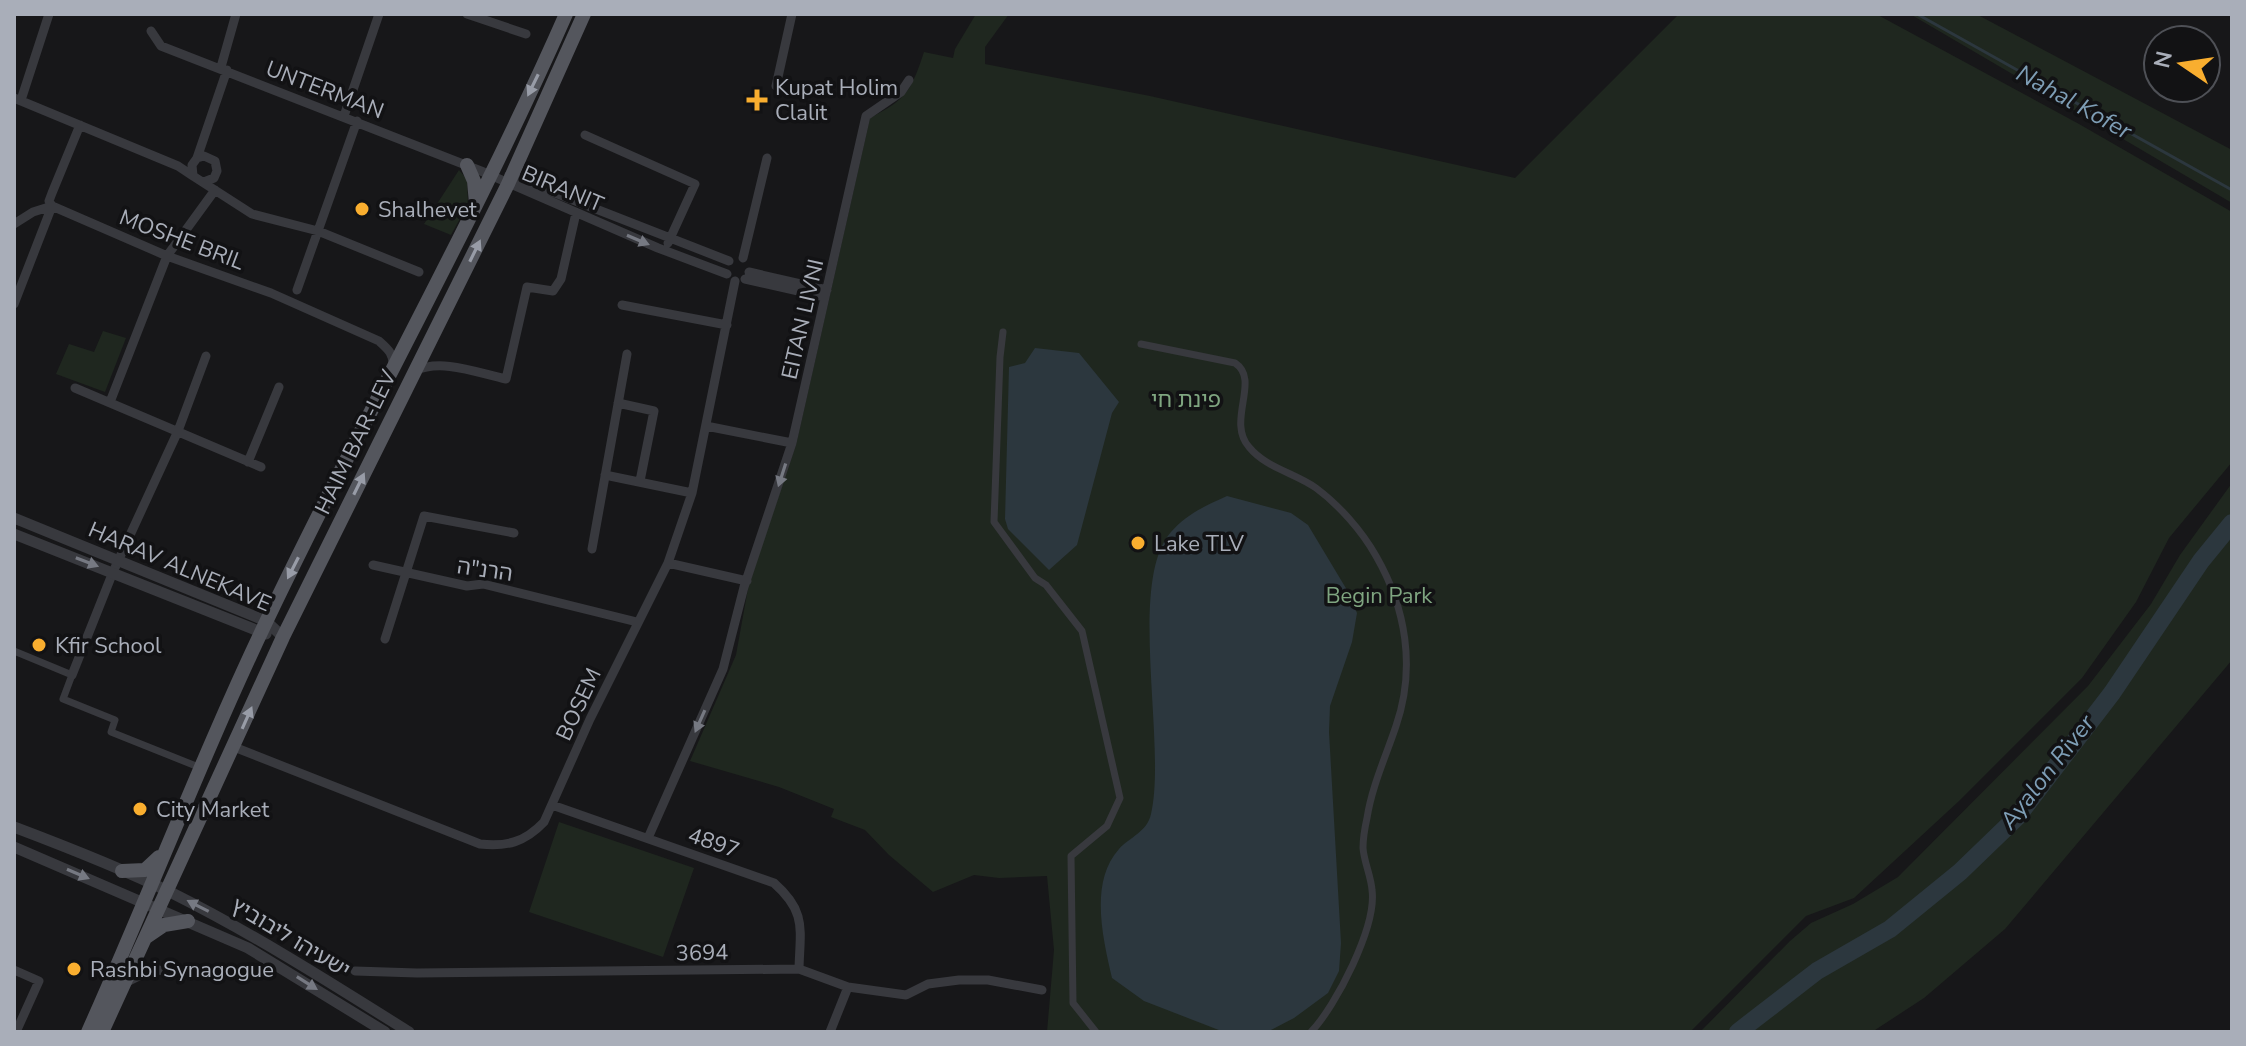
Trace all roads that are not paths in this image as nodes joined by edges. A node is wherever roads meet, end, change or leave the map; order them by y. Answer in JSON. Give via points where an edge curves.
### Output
{"nodes":[{"id":1,"x":49,"y":14,"type":"edge"},
{"id":2,"x":236,"y":14,"type":"edge"},
{"id":3,"x":379,"y":14,"type":"edge"},
{"id":4,"x":467,"y":14,"type":"edge"},
{"id":5,"x":566,"y":14,"type":"edge"},
{"id":6,"x":584,"y":14,"type":"edge"},
{"id":7,"x":792,"y":14,"type":"edge"},
{"id":8,"x":151,"y":31,"type":"dead end"},
{"id":9,"x":526,"y":34,"type":"dead end"},
{"id":10,"x":224,"y":69,"type":"junction"},
{"id":11,"x":909,"y":80,"type":"dead end"},
{"id":12,"x":776,"y":86,"type":"dead end"},
{"id":13,"x":17,"y":99,"type":"edge"},
{"id":14,"x":344,"y":116,"type":"junction"},
{"id":15,"x":357,"y":121,"type":"junction"},
{"id":16,"x":80,"y":125,"type":"junction"},
{"id":17,"x":585,"y":135,"type":"dead end"},
{"id":18,"x":197,"y":158,"type":"junction"},
{"id":19,"x":767,"y":158,"type":"dead end"},
{"id":20,"x":467,"y":165,"type":"junction"},
{"id":21,"x":490,"y":175,"type":"junction"},
{"id":22,"x":193,"y":176,"type":"junction"},
{"id":23,"x":510,"y":179,"type":"junction"},
{"id":24,"x":204,"y":182,"type":"junction"},
{"id":25,"x":215,"y":190,"type":"junction"},
{"id":26,"x":476,"y":203,"type":"junction"},
{"id":27,"x":52,"y":206,"type":"junction"},
{"id":28,"x":576,"y":213,"type":"junction"},
{"id":29,"x":14,"y":224,"type":"edge"},
{"id":30,"x":318,"y":231,"type":"junction"},
{"id":31,"x":669,"y":238,"type":"junction"},
{"id":32,"x":665,"y":251,"type":"junction"},
{"id":33,"x":167,"y":256,"type":"junction"},
{"id":34,"x":743,"y":258,"type":"junction"},
{"id":35,"x":729,"y":261,"type":"junction"},
{"id":36,"x":419,"y":272,"type":"dead end"},
{"id":37,"x":739,"y":276,"type":"junction"},
{"id":38,"x":297,"y":290,"type":"dead end"},
{"id":39,"x":826,"y":294,"type":"junction"},
{"id":40,"x":14,"y":304,"type":"edge"},
{"id":41,"x":622,"y":305,"type":"dead end"},
{"id":42,"x":727,"y":325,"type":"junction"},
{"id":43,"x":1003,"y":332,"type":"dead end"},
{"id":44,"x":409,"y":337,"type":"junction"},
{"id":45,"x":379,"y":341,"type":"junction"},
{"id":46,"x":1141,"y":344,"type":"dead end"},
{"id":47,"x":426,"y":348,"type":"junction"},
{"id":48,"x":627,"y":354,"type":"dead end"},
{"id":49,"x":206,"y":356,"type":"dead end"},
{"id":50,"x":438,"y":365,"type":"junction"},
{"id":51,"x":393,"y":370,"type":"junction"},
{"id":52,"x":415,"y":371,"type":"junction"},
{"id":53,"x":279,"y":387,"type":"dead end"},
{"id":54,"x":75,"y":388,"type":"dead end"},
{"id":55,"x":110,"y":402,"type":"junction"},
{"id":56,"x":618,"y":403,"type":"junction"},
{"id":57,"x":706,"y":426,"type":"junction"},
{"id":58,"x":178,"y":431,"type":"junction"},
{"id":59,"x":792,"y":443,"type":"junction"},
{"id":60,"x":248,"y":462,"type":"junction"},
{"id":61,"x":261,"y":467,"type":"dead end"},
{"id":62,"x":605,"y":475,"type":"junction"},
{"id":63,"x":640,"y":481,"type":"junction"},
{"id":64,"x":692,"y":493,"type":"junction"},
{"id":65,"x":14,"y":518,"type":"edge"},
{"id":66,"x":514,"y":533,"type":"dead end"},
{"id":67,"x":14,"y":534,"type":"edge"},
{"id":68,"x":592,"y":549,"type":"dead end"},
{"id":69,"x":118,"y":560,"type":"junction"},
{"id":70,"x":668,"y":563,"type":"junction"},
{"id":71,"x":373,"y":565,"type":"dead end"},
{"id":72,"x":113,"y":572,"type":"junction"},
{"id":73,"x":407,"y":573,"type":"junction"},
{"id":74,"x":747,"y":581,"type":"junction"},
{"id":75,"x":637,"y":622,"type":"junction"},
{"id":76,"x":264,"y":627,"type":"junction"},
{"id":77,"x":283,"y":637,"type":"junction"},
{"id":78,"x":385,"y":639,"type":"dead end"},
{"id":79,"x":14,"y":651,"type":"edge"},
{"id":80,"x":72,"y":675,"type":"junction"},
{"id":81,"x":234,"y":747,"type":"junction"},
{"id":82,"x":201,"y":768,"type":"junction"},
{"id":83,"x":552,"y":805,"type":"junction"},
{"id":84,"x":14,"y":827,"type":"edge"},
{"id":85,"x":648,"y":838,"type":"junction"},
{"id":86,"x":169,"y":844,"type":"junction"},
{"id":87,"x":14,"y":847,"type":"edge"},
{"id":88,"x":122,"y":871,"type":"junction"},
{"id":89,"x":151,"y":883,"type":"junction"},
{"id":90,"x":166,"y":890,"type":"junction"},
{"id":91,"x":143,"y":901,"type":"junction"},
{"id":92,"x":158,"y":908,"type":"junction"},
{"id":93,"x":188,"y":921,"type":"junction"},
{"id":94,"x":141,"y":945,"type":"junction"},
{"id":95,"x":153,"y":969,"type":"junction"},
{"id":96,"x":799,"y":969,"type":"junction"},
{"id":97,"x":14,"y":970,"type":"edge"},
{"id":98,"x":355,"y":971,"type":"dead end"},
{"id":99,"x":218,"y":972,"type":"dead end"},
{"id":100,"x":123,"y":984,"type":"junction"},
{"id":101,"x":848,"y":987,"type":"junction"},
{"id":102,"x":1042,"y":990,"type":"dead end"},
{"id":103,"x":16,"y":1032,"type":"edge"},
{"id":104,"x":88,"y":1032,"type":"edge"},
{"id":105,"x":102,"y":1032,"type":"edge"},
{"id":106,"x":385,"y":1032,"type":"edge"},
{"id":107,"x":409,"y":1032,"type":"edge"},
{"id":108,"x":830,"y":1032,"type":"edge"},
{"id":109,"x":1096,"y":1032,"type":"edge"},
{"id":110,"x":1311,"y":1032,"type":"edge"}],
"edges":[{"from":1,"to":13,"type":"street"},
{"from":2,"to":10,"type":"street"},
{"from":3,"to":14,"type":"street"},
{"from":4,"to":9,"type":"street"},
{"from":5,"to":21,"type":"main road","name":"HAIM BAR-LEV","one_way":true},
{"from":6,"to":23,"type":"main road","name":"HAIM BAR-LEV"},
{"from":7,"to":12,"type":"street"},
{"from":8,"to":10,"type":"street","name":"UNTERMAN","via":[[161,46]]},
{"from":10,"to":14,"type":"street","name":"UNTERMAN"},
{"from":10,"to":18,"type":"street"},
{"from":11,"to":39,"type":"street","name":"EITAN LIVNI","via":[[901,92],[866,116]]},
{"from":13,"to":16,"type":"street"},
{"from":14,"to":15,"type":"street","name":"UNTERMAN"},
{"from":15,"to":20,"type":"street","name":"UNTERMAN"},
{"from":15,"to":30,"type":"street"},
{"from":16,"to":22,"type":"street"},
{"from":16,"to":27,"type":"street","via":[[49,201]]},
{"from":17,"to":31,"type":"street","via":[[695,184]]},
{"from":18,"to":22,"type":"street"},
{"from":18,"to":24,"type":"street","via":[[211,158],[217,165],[214,178]]},
{"from":19,"to":34,"type":"street"},
{"from":20,"to":21,"type":"street","name":"UNTERMAN"},
{"from":20,"to":26,"type":"main road"},
{"from":21,"to":23,"type":"street","name":"BIRANIT"},
{"from":21,"to":26,"type":"main road","name":"HAIM BAR-LEV"},
{"from":22,"to":24,"type":"street"},
{"from":23,"to":28,"type":"street","name":"BIRANIT"},
{"from":23,"to":31,"type":"street","name":"BIRANIT"},
{"from":47,"to":23,"type":"main road","name":"HAIM BAR-LEV","one_way":true},
{"from":24,"to":25,"type":"street"},
{"from":25,"to":30,"type":"street","via":[[252,214]]},
{"from":25,"to":33,"type":"street"},
{"from":26,"to":44,"type":"main road","name":"HAIM BAR-LEV"},
{"from":27,"to":29,"type":"street"},
{"from":27,"to":33,"type":"street","name":"MOSHE BRIL"},
{"from":27,"to":40,"type":"street"},
{"from":28,"to":32,"type":"street","name":"BIRANIT","one_way":true},
{"from":28,"to":50,"type":"street","via":[[561,279],[553,291],[527,287],[506,379]]},
{"from":30,"to":36,"type":"street"},
{"from":30,"to":38,"type":"street"},
{"from":31,"to":32,"type":"street"},
{"from":31,"to":35,"type":"street","name":"BIRANIT"},
{"from":32,"to":37,"type":"street","name":"BIRANIT"},
{"from":33,"to":45,"type":"street","name":"MOSHE BRIL","via":[[271,293]]},
{"from":33,"to":55,"type":"street"},
{"from":34,"to":35,"type":"street"},
{"from":34,"to":37,"type":"street","via":[[748,263]]},
{"from":35,"to":37,"type":"street","name":"BOSEM"},
{"from":37,"to":39,"type":"street","name":"BIRANIT"},
{"from":37,"to":42,"type":"street","name":"BOSEM"},
{"from":39,"to":59,"type":"street","name":"EITAN LIVNI"},
{"from":41,"to":42,"type":"street"},
{"from":42,"to":57,"type":"street","name":"BOSEM"},
{"from":43,"to":109,"type":"street","via":[[994,522],[1082,631],[1120,798],[1107,826],[1071,856],[1073,1003]]},
{"from":44,"to":45,"type":"street"},
{"from":44,"to":51,"type":"main road","name":"HAIM BAR-LEV"},
{"from":45,"to":51,"type":"street","via":[[392,354]]},
{"from":46,"to":110,"type":"street","via":[[1242,368],[1246,380],[1240,426],[1246,444],[1316,488],[1346,516],[1377,557],[1400,607],[1406,639],[1404,694],[1372,794],[1363,848],[1373,892],[1371,914],[1342,989]]},
{"from":47,"to":50,"type":"street"},
{"from":47,"to":52,"type":"main road","name":"HAIM BAR-LEV"},
{"from":48,"to":56,"type":"street"},
{"from":49,"to":58,"type":"street"},
{"from":50,"to":52,"type":"street"},
{"from":51,"to":76,"type":"main road","name":"HAIM BAR-LEV","one_way":true},
{"from":77,"to":52,"type":"main road","name":"HAIM BAR-LEV","one_way":true},
{"from":53,"to":60,"type":"street"},
{"from":54,"to":55,"type":"street"},
{"from":55,"to":58,"type":"street"},
{"from":56,"to":62,"type":"street"},
{"from":56,"to":63,"type":"street","via":[[654,411]]},
{"from":57,"to":59,"type":"street"},
{"from":57,"to":64,"type":"street","name":"BOSEM"},
{"from":58,"to":60,"type":"street"},
{"from":58,"to":69,"type":"street"},
{"from":59,"to":74,"type":"street","name":"EITAN LIVNI","one_way":true},
{"from":60,"to":61,"type":"street"},
{"from":62,"to":63,"type":"street"},
{"from":62,"to":68,"type":"street"},
{"from":63,"to":64,"type":"street"},
{"from":64,"to":70,"type":"street","name":"BOSEM"},
{"from":65,"to":69,"type":"street","name":"HARAV ALNEKAVE"},
{"from":66,"to":73,"type":"street","via":[[424,516]]},
{"from":67,"to":72,"type":"street","name":"HARAV ALNEKAVE","one_way":true},
{"from":69,"to":72,"type":"street"},
{"from":69,"to":76,"type":"street","name":"HARAV ALNEKAVE"},
{"from":70,"to":74,"type":"street"},
{"from":70,"to":75,"type":"street","name":"BOSEM"},
{"from":71,"to":73,"type":"street","name":"הרנ\"ה"},
{"from":72,"to":76,"type":"street","name":"HARAV ALNEKAVE"},
{"from":72,"to":80,"type":"street"},
{"from":73,"to":75,"type":"street","name":"הרנ\"ה","via":[[467,586],[483,584]]},
{"from":73,"to":78,"type":"street"},
{"from":74,"to":85,"type":"street","name":"EITAN LIVNI","one_way":true,"via":[[723,669]]},
{"from":75,"to":83,"type":"street","name":"BOSEM"},
{"from":76,"to":77,"type":"street","name":"HARAV ALNEKAVE"},
{"from":76,"to":82,"type":"main road","name":"HAIM BAR-LEV"},
{"from":81,"to":77,"type":"main road","name":"HAIM BAR-LEV","one_way":true},
{"from":79,"to":80,"type":"street"},
{"from":80,"to":82,"type":"street","via":[[63,699],[115,720],[111,732]]},
{"from":81,"to":83,"type":"street","name":"BOSEM","via":[[480,844],[517,842],[544,822]]},
{"from":81,"to":90,"type":"main road","name":"HAIM BAR-LEV"},
{"from":82,"to":86,"type":"main road","name":"HAIM BAR-LEV"},
{"from":83,"to":85,"type":"street","name":"4897"},
{"from":84,"to":88,"type":"street","name":"ישעיהו ליבוביץ"},
{"from":85,"to":96,"type":"street","name":"4897","via":[[774,883],[792,898],[801,922]]},
{"from":86,"to":88,"type":"main road","via":[[145,870]]},
{"from":86,"to":89,"type":"main road","name":"HAIM BAR-LEV"},
{"from":87,"to":91,"type":"street","name":"ישעיהו ליבוביץ","one_way":true},
{"from":88,"to":89,"type":"street","name":"ישעיהו ליבוביץ"},
{"from":89,"to":90,"type":"street","name":"ישעיהו ליבוביץ"},
{"from":89,"to":91,"type":"main road","name":"HAIM BAR-LEV"},
{"from":90,"to":92,"type":"main road","name":"HAIM BAR-LEV"},
{"from":107,"to":90,"type":"street","name":"ישעיהו ליבוביץ","one_way":true,"via":[[274,948]]},
{"from":91,"to":92,"type":"street","name":"ישעיהו ליבוביץ"},
{"from":91,"to":104,"type":"main road","name":"HAIM BAR-LEV"},
{"from":92,"to":93,"type":"street","name":"ישעיהו ליבוביץ"},
{"from":92,"to":94,"type":"main road","name":"HAIM BAR-LEV"},
{"from":93,"to":94,"type":"main road","via":[[159,927]]},
{"from":93,"to":106,"type":"street","name":"ישעיהו ליבוביץ","one_way":true,"via":[[271,961]]},
{"from":94,"to":95,"type":"street"},
{"from":94,"to":100,"type":"main road","name":"HAIM BAR-LEV"},
{"from":95,"to":99,"type":"street"},
{"from":95,"to":100,"type":"street"},
{"from":96,"to":98,"type":"street","name":"3694"},
{"from":96,"to":101,"type":"street","name":"3694"},
{"from":97,"to":103,"type":"street","via":[[39,981]]},
{"from":100,"to":105,"type":"main road","name":"HAIM BAR-LEV"},
{"from":101,"to":102,"type":"street","name":"3694","via":[[906,995],[928,984],[988,980]]},
{"from":101,"to":108,"type":"street"}]}
